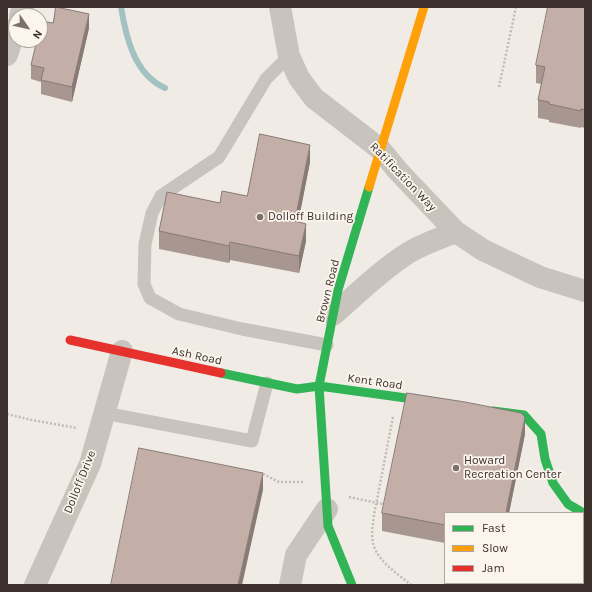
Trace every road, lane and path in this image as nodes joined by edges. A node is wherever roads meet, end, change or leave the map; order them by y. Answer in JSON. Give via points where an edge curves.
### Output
{"nodes":[{"id":1,"x":280,"y":7,"type":"edge"},
{"id":2,"x":424,"y":7,"type":"edge"},
{"id":3,"x":516,"y":7,"type":"edge"},
{"id":4,"x":288,"y":56,"type":"junction"},
{"id":5,"x":499,"y":87,"type":"dead end"},
{"id":6,"x":380,"y":149,"type":"junction"},
{"id":7,"x":456,"y":232,"type":"junction"},
{"id":8,"x":585,"y":291,"type":"edge"},
{"id":9,"x":333,"y":315,"type":"junction"},
{"id":10,"x":70,"y":340,"type":"dead end"},
{"id":11,"x":327,"y":345,"type":"junction"},
{"id":12,"x":122,"y":351,"type":"junction"},
{"id":13,"x":266,"y":383,"type":"junction"},
{"id":14,"x":319,"y":386,"type":"junction"},
{"id":15,"x":397,"y":397,"type":"junction"},
{"id":16,"x":442,"y":403,"type":"edge"},
{"id":17,"x":486,"y":410,"type":"edge"},
{"id":18,"x":104,"y":413,"type":"junction"},
{"id":19,"x":7,"y":414,"type":"edge"},
{"id":20,"x":79,"y":428,"type":"dead end"},
{"id":21,"x":263,"y":474,"type":"edge"},
{"id":22,"x":309,"y":482,"type":"dead end"},
{"id":23,"x":348,"y":497,"type":"dead end"},
{"id":24,"x":377,"y":503,"type":"junction"},
{"id":25,"x":387,"y":505,"type":"edge"},
{"id":26,"x":327,"y":509,"type":"junction"},
{"id":27,"x":582,"y":512,"type":"edge"},
{"id":28,"x":35,"y":585,"type":"edge"},
{"id":29,"x":290,"y":585,"type":"edge"},
{"id":30,"x":352,"y":585,"type":"edge"},
{"id":31,"x":411,"y":585,"type":"edge"}],
"edges":[{"from":1,"to":4,"type":"street","name":"Ratification Way"},
{"from":2,"to":6,"type":"street","name":"Brown Road"},
{"from":3,"to":5,"type":"path"},
{"from":4,"to":6,"type":"street","name":"Ratification Way","via":[[299,78],[314,98]]},
{"from":4,"to":11,"type":"lane","via":[[266,79],[219,157],[161,196],[152,213],[144,244],[144,284],[150,298],[179,314]]},
{"from":6,"to":7,"type":"street","name":"Ratification Way"},
{"from":6,"to":9,"type":"street","name":"Brown Road"},
{"from":7,"to":8,"type":"street","name":"Ratification Way","via":[[483,250],[540,277]]},
{"from":7,"to":9,"type":"street","via":[[420,247],[397,261]]},
{"from":9,"to":11,"type":"street","name":"Brown Road"},
{"from":10,"to":12,"type":"street","name":"Ash Road"},
{"from":11,"to":14,"type":"street","name":"Brown Road"},
{"from":12,"to":13,"type":"street","name":"Ash Road"},
{"from":12,"to":18,"type":"street","name":"Dolloff Drive"},
{"from":13,"to":14,"type":"street","name":"Ash Road","via":[[297,389]]},
{"from":13,"to":18,"type":"lane","via":[[252,441]]},
{"from":14,"to":15,"type":"street","name":"Kent Road"},
{"from":14,"to":26,"type":"street","name":"Brown Road"},
{"from":15,"to":16,"type":"street","name":"Kent Road"},
{"from":15,"to":24,"type":"path"},
{"from":17,"to":27,"type":"street","via":[[524,415],[541,434],[552,483],[568,504]]},
{"from":18,"to":28,"type":"street","name":"Dolloff Drive","via":[[90,464]]},
{"from":19,"to":20,"type":"path"},
{"from":21,"to":22,"type":"path","via":[[279,482]]},
{"from":23,"to":24,"type":"path"},
{"from":24,"to":25,"type":"path"},
{"from":24,"to":31,"type":"path","via":[[372,531],[373,544],[380,557]]},
{"from":26,"to":29,"type":"street","via":[[296,556]]},
{"from":26,"to":30,"type":"street","name":"Brown Road","via":[[328,526]]}]}
